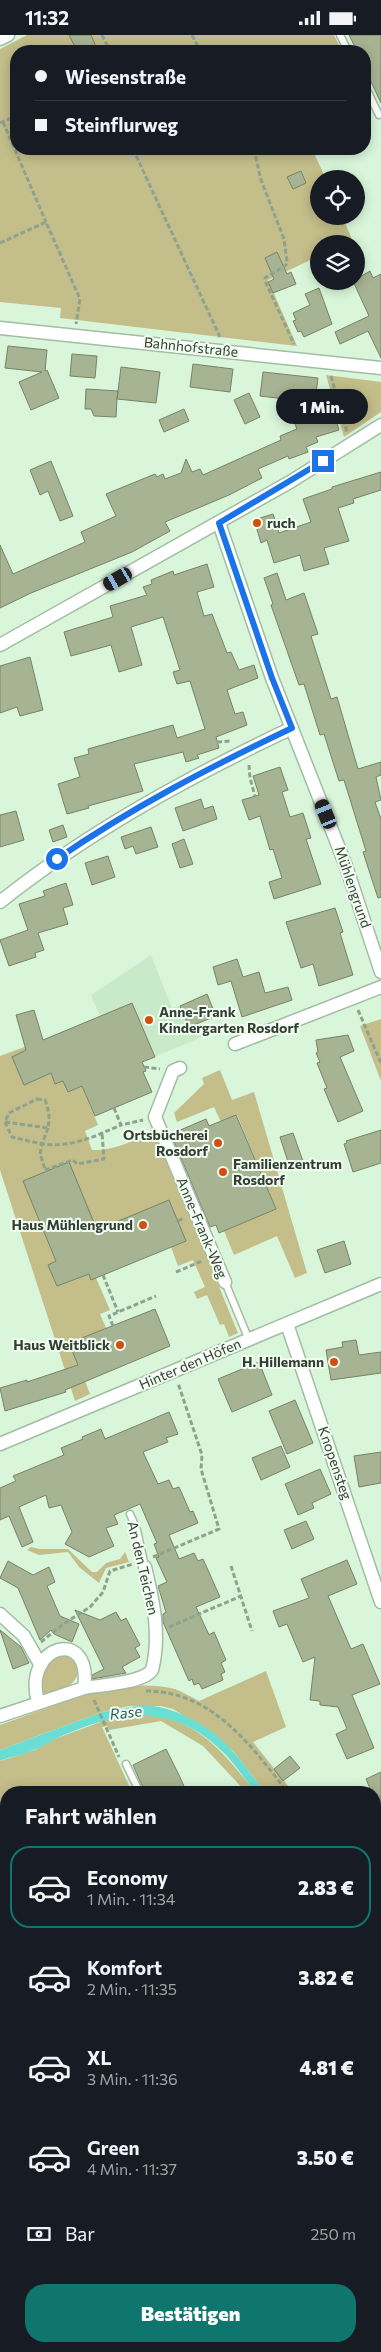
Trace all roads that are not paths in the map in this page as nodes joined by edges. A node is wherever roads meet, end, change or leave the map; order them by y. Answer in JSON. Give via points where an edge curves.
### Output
{"nodes":[{"id":1,"x":8,"y":35,"type":"edge"},
{"id":2,"x":0,"y":39,"type":"edge"},
{"id":3,"x":371,"y":98,"type":"edge"},
{"id":4,"x":379,"y":115,"type":"dead end"},
{"id":5,"x":0,"y":328,"type":"edge"},
{"id":6,"x":381,"y":368,"type":"edge"},
{"id":7,"x":381,"y":425,"type":"edge"},
{"id":8,"x":219,"y":523,"type":"junction"},
{"id":9,"x":0,"y":645,"type":"edge"},
{"id":10,"x":292,"y":728,"type":"junction"},
{"id":11,"x":0,"y":902,"type":"edge"},
{"id":12,"x":381,"y":972,"type":"edge"},
{"id":13,"x":381,"y":987,"type":"edge"},
{"id":14,"x":235,"y":1044,"type":"dead end"},
{"id":15,"x":180,"y":1068,"type":"dead end"},
{"id":16,"x":225,"y":1282,"type":"joint"},
{"id":17,"x":381,"y":1284,"type":"edge"},
{"id":18,"x":287,"y":1324,"type":"junction"},
{"id":19,"x":249,"y":1339,"type":"junction"},
{"id":20,"x":0,"y":1444,"type":"edge"},
{"id":21,"x":130,"y":1514,"type":"dead end"},
{"id":22,"x":144,"y":1564,"type":"joint"},
{"id":23,"x":381,"y":1603,"type":"edge"},
{"id":24,"x":0,"y":1614,"type":"edge"},
{"id":25,"x":40,"y":1665,"type":"junction"},
{"id":26,"x":84,"y":1688,"type":"junction"},
{"id":27,"x":38,"y":1702,"type":"junction"},
{"id":28,"x":0,"y":1716,"type":"edge"},
{"id":29,"x":126,"y":1764,"type":"road end"},
{"id":30,"x":137,"y":1786,"type":"edge"}],
"edges":[{"from":1,"to":2,"type":"street"},
{"from":3,"to":4,"type":"lane"},
{"from":5,"to":6,"type":"street","name":"Bahnhofstraße"},
{"from":7,"to":8,"type":"street"},
{"from":8,"to":9,"type":"street"},
{"from":8,"to":10,"type":"street","name":"Mühlengrund"},
{"from":10,"to":11,"type":"street","via":[[196,774],[120,819],[31,877]]},
{"from":10,"to":12,"type":"street","name":"Mühlengrund","via":[[346,866]]},
{"from":13,"to":14,"type":"street"},
{"from":15,"to":16,"type":"street","name":"Anne-Frank-Weg","via":[[173,1071],[155,1117]]},
{"from":16,"to":19,"type":"lane","name":"Anne-Frank-Weg"},
{"from":17,"to":18,"type":"street","name":"Hinter den Höfen"},
{"from":18,"to":19,"type":"street","name":"Hinter den Höfen"},
{"from":18,"to":23,"type":"street","name":"Knopensteg"},
{"from":19,"to":20,"type":"street","name":"Hinter den Höfen"},
{"from":21,"to":22,"type":"lane","name":"An den Teichen"},
{"from":22,"to":26,"type":"street","name":"An den Teichen","via":[[156,1632],[155,1660],[149,1674],[137,1681]]},
{"from":24,"to":25,"type":"street","via":[[24,1636]]},
{"from":25,"to":26,"type":"street","via":[[54,1651],[72,1651],[83,1666]]},
{"from":25,"to":27,"type":"street"},
{"from":26,"to":27,"type":"street","name":"An den Teichen"},
{"from":27,"to":28,"type":"street","name":"An den Teichen"},
{"from":29,"to":30,"type":"lane"}]}
